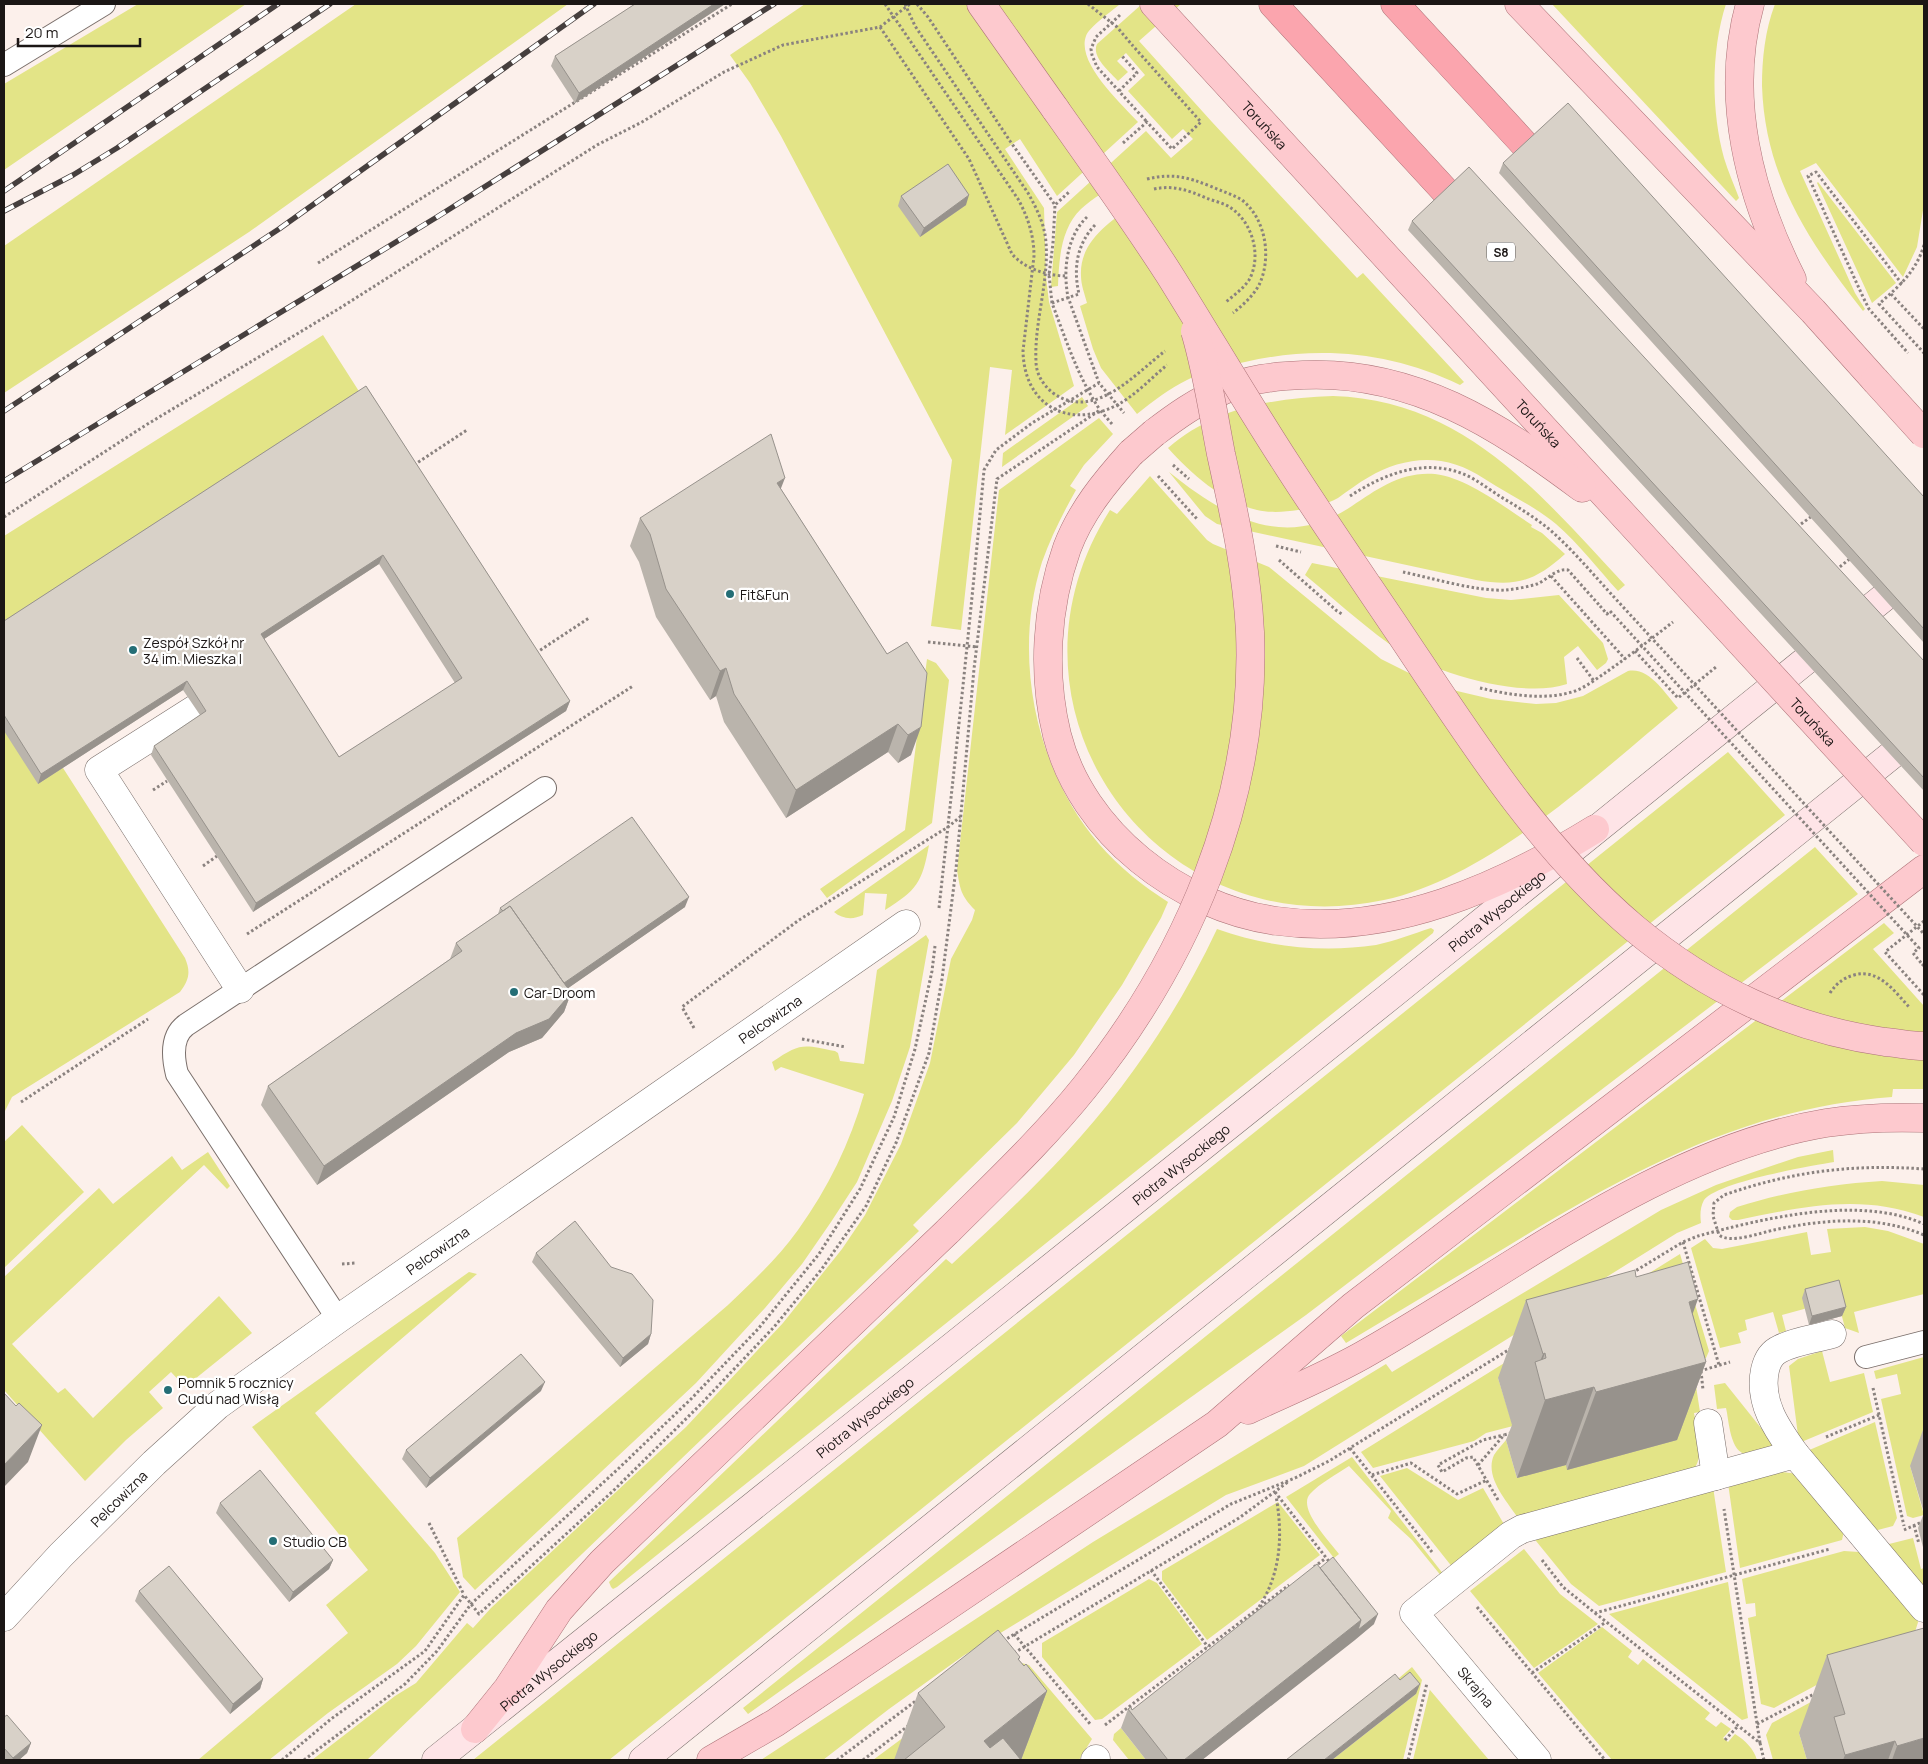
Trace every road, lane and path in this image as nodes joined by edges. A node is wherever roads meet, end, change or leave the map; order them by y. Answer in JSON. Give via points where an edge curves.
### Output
{"nodes":[{"id":1,"x":104,"y":4,"type":"edge"},
{"id":2,"x":732,"y":4,"type":"edge"},
{"id":3,"x":885,"y":4,"type":"edge"},
{"id":4,"x":904,"y":4,"type":"edge"},
{"id":5,"x":910,"y":4,"type":"edge"},
{"id":6,"x":917,"y":4,"type":"edge"},
{"id":7,"x":981,"y":4,"type":"edge"},
{"id":8,"x":1088,"y":4,"type":"edge"},
{"id":9,"x":1273,"y":4,"type":"edge"},
{"id":10,"x":1395,"y":4,"type":"edge"},
{"id":11,"x":1518,"y":4,"type":"edge"},
{"id":12,"x":1750,"y":4,"type":"edge"},
{"id":13,"x":1127,"y":9,"type":"dead end"},
{"id":14,"x":1160,"y":10,"type":"edge"},
{"id":15,"x":880,"y":27,"type":"junction"},
{"id":16,"x":1122,"y":56,"type":"dead end"},
{"id":17,"x":4,"y":65,"type":"edge"},
{"id":18,"x":1119,"y":91,"type":"junction"},
{"id":19,"x":1147,"y":122,"type":"dead end"},
{"id":20,"x":1188,"y":134,"type":"dead end"},
{"id":21,"x":1010,"y":141,"type":"dead end"},
{"id":22,"x":1143,"y":180,"type":"dead end"},
{"id":23,"x":1150,"y":190,"type":"dead end"},
{"id":24,"x":1569,"y":193,"type":"edge"},
{"id":25,"x":1055,"y":205,"type":"dead end"},
{"id":26,"x":1091,"y":213,"type":"dead end"},
{"id":27,"x":1098,"y":222,"type":"dead end"},
{"id":28,"x":1488,"y":237,"type":"edge"},
{"id":29,"x":1924,"y":245,"type":"edge"},
{"id":30,"x":318,"y":263,"type":"dead end"},
{"id":31,"x":1049,"y":275,"type":"junction"},
{"id":32,"x":1065,"y":276,"type":"junction"},
{"id":33,"x":1902,"y":284,"type":"junction"},
{"id":34,"x":1891,"y":294,"type":"junction"},
{"id":35,"x":1068,"y":298,"type":"junction"},
{"id":36,"x":1052,"y":303,"type":"junction"},
{"id":37,"x":1186,"y":304,"type":"junction"},
{"id":38,"x":1223,"y":304,"type":"dead end"},
{"id":39,"x":1813,"y":311,"type":"junction"},
{"id":40,"x":1231,"y":314,"type":"dead end"},
{"id":41,"x":1924,"y":329,"type":"edge"},
{"id":42,"x":1171,"y":345,"type":"dead end"},
{"id":43,"x":1908,"y":353,"type":"dead end"},
{"id":44,"x":1924,"y":353,"type":"edge"},
{"id":45,"x":1172,"y":362,"type":"dead end"},
{"id":46,"x":1099,"y":383,"type":"junction"},
{"id":47,"x":1087,"y":390,"type":"junction"},
{"id":48,"x":1100,"y":410,"type":"junction"},
{"id":49,"x":1127,"y":415,"type":"dead end"},
{"id":50,"x":1113,"y":425,"type":"dead end"},
{"id":51,"x":467,"y":430,"type":"dead end"},
{"id":52,"x":1924,"y":434,"type":"edge"},
{"id":53,"x":1172,"y":464,"type":"dead end"},
{"id":54,"x":409,"y":468,"type":"edge"},
{"id":55,"x":1158,"y":475,"type":"dead end"},
{"id":56,"x":1195,"y":482,"type":"dead end"},
{"id":57,"x":1345,"y":500,"type":"dead end"},
{"id":58,"x":1815,"y":514,"type":"edge"},
{"id":59,"x":4,"y":517,"type":"edge"},
{"id":60,"x":1203,"y":526,"type":"dead end"},
{"id":61,"x":1791,"y":532,"type":"edge"},
{"id":62,"x":1271,"y":546,"type":"dead end"},
{"id":63,"x":1309,"y":553,"type":"dead end"},
{"id":64,"x":1855,"y":554,"type":"edge"},
{"id":65,"x":1275,"y":556,"type":"dead end"},
{"id":66,"x":1661,"y":556,"type":"junction"},
{"id":67,"x":1924,"y":565,"type":"edge"},
{"id":68,"x":1396,"y":571,"type":"dead end"},
{"id":69,"x":1832,"y":573,"type":"edge"},
{"id":70,"x":1551,"y":576,"type":"junction"},
{"id":71,"x":1345,"y":616,"type":"dead end"},
{"id":72,"x":589,"y":618,"type":"dead end"},
{"id":73,"x":1674,"y":621,"type":"dead end"},
{"id":74,"x":928,"y":642,"type":"dead end"},
{"id":75,"x":967,"y":646,"type":"junction"},
{"id":76,"x":977,"y":647,"type":"junction"},
{"id":77,"x":1635,"y":651,"type":"junction"},
{"id":78,"x":531,"y":656,"type":"edge"},
{"id":79,"x":1577,"y":658,"type":"dead end"},
{"id":80,"x":1625,"y":659,"type":"junction"},
{"id":81,"x":1717,"y":667,"type":"dead end"},
{"id":82,"x":1594,"y":681,"type":"junction"},
{"id":83,"x":633,"y":686,"type":"dead end"},
{"id":84,"x":1475,"y":687,"type":"dead end"},
{"id":85,"x":195,"y":708,"type":"edge"},
{"id":86,"x":1924,"y":729,"type":"edge"},
{"id":87,"x":545,"y":788,"type":"dead end"},
{"id":88,"x":960,"y":817,"type":"junction"},
{"id":89,"x":948,"y":827,"type":"junction"},
{"id":90,"x":1595,"y":829,"type":"junction"},
{"id":91,"x":1924,"y":842,"type":"edge"},
{"id":92,"x":1924,"y":869,"type":"edge"},
{"id":93,"x":938,"y":913,"type":"dead end"},
{"id":94,"x":1924,"y":921,"type":"edge"},
{"id":95,"x":906,"y":924,"type":"dead end"},
{"id":96,"x":1924,"y":934,"type":"edge"},
{"id":97,"x":935,"y":942,"type":"dead end"},
{"id":98,"x":217,"y":953,"type":"junction"},
{"id":99,"x":1923,"y":965,"type":"edge"},
{"id":100,"x":240,"y":989,"type":"junction"},
{"id":101,"x":1924,"y":995,"type":"edge"},
{"id":102,"x":149,"y":1019,"type":"dead end"},
{"id":103,"x":695,"y":1030,"type":"dead end"},
{"id":104,"x":1924,"y":1046,"type":"edge"},
{"id":105,"x":21,"y":1102,"type":"dead end"},
{"id":106,"x":1924,"y":1118,"type":"edge"},
{"id":107,"x":1924,"y":1169,"type":"edge"},
{"id":108,"x":1924,"y":1224,"type":"edge"},
{"id":109,"x":1716,"y":1231,"type":"junction"},
{"id":110,"x":1924,"y":1236,"type":"edge"},
{"id":111,"x":1683,"y":1242,"type":"junction"},
{"id":112,"x":335,"y":1261,"type":"dead end"},
{"id":113,"x":363,"y":1262,"type":"dead end"},
{"id":114,"x":1624,"y":1278,"type":"edge"},
{"id":115,"x":338,"y":1319,"type":"junction"},
{"id":116,"x":1832,"y":1334,"type":"dead end"},
{"id":117,"x":1924,"y":1342,"type":"edge"},
{"id":118,"x":1516,"y":1345,"type":"dead end"},
{"id":119,"x":1866,"y":1357,"type":"joint"},
{"id":120,"x":1719,"y":1365,"type":"junction"},
{"id":121,"x":1766,"y":1365,"type":"junction"},
{"id":122,"x":1693,"y":1372,"type":"edge"},
{"id":123,"x":1879,"y":1415,"type":"junction"},
{"id":124,"x":1708,"y":1422,"type":"dead end"},
{"id":125,"x":1217,"y":1424,"type":"junction"},
{"id":126,"x":1516,"y":1432,"type":"dead end"},
{"id":127,"x":1504,"y":1435,"type":"junction"},
{"id":128,"x":1794,"y":1453,"type":"junction"},
{"id":129,"x":1478,"y":1465,"type":"junction"},
{"id":130,"x":1372,"y":1475,"type":"dead end"},
{"id":131,"x":1717,"y":1475,"type":"junction"},
{"id":132,"x":1295,"y":1478,"type":"junction"},
{"id":133,"x":1487,"y":1480,"type":"junction"},
{"id":134,"x":1276,"y":1494,"type":"dead end"},
{"id":135,"x":429,"y":1523,"type":"dead end"},
{"id":136,"x":1914,"y":1525,"type":"dead end"},
{"id":137,"x":1904,"y":1530,"type":"dead end"},
{"id":138,"x":1517,"y":1531,"type":"junction"},
{"id":139,"x":1917,"y":1536,"type":"dead end"},
{"id":140,"x":1866,"y":1540,"type":"junction"},
{"id":141,"x":1326,"y":1558,"type":"dead end"},
{"id":142,"x":1310,"y":1569,"type":"edge"},
{"id":143,"x":1151,"y":1570,"type":"junction"},
{"id":144,"x":1734,"y":1575,"type":"junction"},
{"id":145,"x":1295,"y":1581,"type":"edge"},
{"id":146,"x":464,"y":1595,"type":"junction"},
{"id":147,"x":471,"y":1604,"type":"junction"},
{"id":148,"x":1924,"y":1608,"type":"edge"},
{"id":149,"x":1257,"y":1610,"type":"junction"},
{"id":150,"x":1595,"y":1613,"type":"junction"},
{"id":151,"x":4,"y":1617,"type":"edge"},
{"id":152,"x":1606,"y":1622,"type":"junction"},
{"id":153,"x":1014,"y":1634,"type":"junction"},
{"id":154,"x":998,"y":1644,"type":"edge"},
{"id":155,"x":1025,"y":1646,"type":"junction"},
{"id":156,"x":1208,"y":1647,"type":"junction"},
{"id":157,"x":1012,"y":1655,"type":"edge"},
{"id":158,"x":1532,"y":1673,"type":"dead end"},
{"id":159,"x":1428,"y":1676,"type":"dead end"},
{"id":160,"x":1818,"y":1691,"type":"dead end"},
{"id":161,"x":922,"y":1697,"type":"edge"},
{"id":162,"x":1757,"y":1724,"type":"junction"},
{"id":163,"x":909,"y":1725,"type":"dead end"},
{"id":164,"x":1104,"y":1725,"type":"dead end"},
{"id":165,"x":1738,"y":1726,"type":"junction"},
{"id":166,"x":475,"y":1729,"type":"junction"},
{"id":167,"x":1096,"y":1731,"type":"dead end"},
{"id":168,"x":1725,"y":1740,"type":"dead end"},
{"id":169,"x":1760,"y":1743,"type":"junction"},
{"id":170,"x":282,"y":1760,"type":"edge"},
{"id":171,"x":304,"y":1760,"type":"edge"},
{"id":172,"x":436,"y":1760,"type":"edge"},
{"id":173,"x":643,"y":1760,"type":"edge"},
{"id":174,"x":710,"y":1760,"type":"edge"},
{"id":175,"x":837,"y":1760,"type":"edge"},
{"id":176,"x":863,"y":1760,"type":"edge"},
{"id":177,"x":1408,"y":1760,"type":"edge"},
{"id":178,"x":1537,"y":1760,"type":"edge"},
{"id":179,"x":1764,"y":1760,"type":"edge"}],
"edges":[{"from":1,"to":17,"type":"lane"},
{"from":2,"to":30,"type":"path"},
{"from":3,"to":45,"type":"path","bridge":true,"via":[[1018,199],[1028,219],[1034,256],[1023,363],[1036,396],[1062,412],[1092,414],[1120,403]]},
{"from":4,"to":42,"type":"path","bridge":true,"via":[[915,26],[1038,212],[1046,250],[1036,352],[1041,381],[1065,400],[1097,401],[1112,393]]},
{"from":5,"to":15,"type":"path"},
{"from":6,"to":21,"type":"path"},
{"from":7,"to":37,"type":"main road","bridge":true,"via":[[1134,222]]},
{"from":8,"to":20,"type":"path","bridge":true,"via":[[1117,26],[1201,122]]},
{"from":9,"to":28,"type":"highway","number":"S8"},
{"from":10,"to":24,"type":"highway"},
{"from":11,"to":39,"type":"main road"},
{"from":12,"to":39,"type":"main road","via":[[1740,47],[1739,74],[1741,126],[1746,153],[1777,247],[1791,278]]},
{"from":13,"to":18,"type":"path","via":[[1096,37],[1091,49],[1097,67]]},
{"from":14,"to":66,"type":"main road","name":"Toruńska"},
{"from":15,"to":31,"type":"path","via":[[969,159],[1012,254],[1018,262]]},
{"from":15,"to":59,"type":"path","via":[[783,45],[724,72],[597,145]]},
{"from":16,"to":18,"type":"path","via":[[1137,73]]},
{"from":18,"to":19,"type":"path"},
{"from":22,"to":40,"type":"path","bridge":true,"via":[[1162,176],[1186,177],[1243,201],[1256,218],[1266,250],[1263,274],[1252,294]]},
{"from":23,"to":38,"type":"path","bridge":true,"via":[[1182,188],[1230,207],[1246,222],[1254,244],[1253,270],[1243,287]]},
{"from":25,"to":31,"type":"path"},
{"from":26,"to":32,"type":"path","via":[[1072,240]]},
{"from":27,"to":35,"type":"path","via":[[1085,237],[1077,257],[1079,294]]},
{"from":29,"to":33,"type":"path","via":[[1914,270]]},
{"from":31,"to":32,"type":"path"},
{"from":31,"to":36,"type":"path"},
{"from":32,"to":35,"type":"path"},
{"from":33,"to":34,"type":"path"},
{"from":33,"to":43,"type":"path","via":[[1816,172],[1808,176],[1869,309]]},
{"from":34,"to":41,"type":"path"},
{"from":34,"to":44,"type":"path","via":[[1879,304]]},
{"from":35,"to":36,"type":"path"},
{"from":35,"to":46,"type":"path"},
{"from":36,"to":47,"type":"path"},
{"from":37,"to":104,"type":"main road","bridge":true,"via":[[1286,464],[1490,767],[1586,882],[1633,926],[1686,967],[1739,998],[1798,1023],[1861,1038]]},
{"from":37,"to":166,"type":"main road","bridge":true,"via":[[1207,381],[1238,531],[1250,632],[1250,677],[1243,746],[1230,810],[1214,860],[1174,950],[1148,998],[1113,1051],[1044,1134],[949,1230],[602,1562],[559,1610],[508,1688]]},
{"from":39,"to":52,"type":"main road","bridge":true},
{"from":46,"to":47,"type":"path"},
{"from":46,"to":49,"type":"path"},
{"from":47,"to":48,"type":"path"},
{"from":47,"to":75,"type":"path","via":[[1032,423],[996,450],[984,470]]},
{"from":48,"to":50,"type":"path"},
{"from":48,"to":76,"type":"path","via":[[997,479]]},
{"from":51,"to":54,"type":"path"},
{"from":53,"to":56,"type":"path"},
{"from":55,"to":60,"type":"path"},
{"from":57,"to":96,"type":"path","bridge":true,"via":[[1381,478],[1404,470],[1429,468],[1455,471],[1472,478],[1532,516],[1550,530],[1612,596]]},
{"from":58,"to":61,"type":"path"},
{"from":62,"to":63,"type":"path"},
{"from":64,"to":69,"type":"path"},
{"from":65,"to":71,"type":"path"},
{"from":66,"to":90,"type":"main road","bridge":true,"via":[[1603,503],[1532,452],[1495,428],[1432,396],[1381,380],[1341,375],[1284,376],[1222,390],[1154,433],[1130,454],[1092,498],[1068,546],[1052,605],[1048,672],[1052,706],[1058,736],[1081,791],[1118,839],[1143,862],[1166,880],[1221,908],[1278,922],[1335,924],[1397,916],[1457,897],[1529,867]]},
{"from":66,"to":91,"type":"main road","name":"Toruńska","bridge":true},
{"from":67,"to":90,"type":"main road","name":"Piotra Wysockiego"},
{"from":68,"to":70,"type":"path","via":[[1493,590],[1535,584]]},
{"from":70,"to":80,"type":"path"},
{"from":70,"to":99,"type":"path","bridge":true,"via":[[1560,570],[1568,570],[1607,614],[1610,611],[1919,948],[1913,953]]},
{"from":72,"to":78,"type":"path"},
{"from":73,"to":77,"type":"path"},
{"from":74,"to":75,"type":"path"},
{"from":75,"to":76,"type":"path"},
{"from":75,"to":89,"type":"path"},
{"from":76,"to":88,"type":"path"},
{"from":77,"to":80,"type":"path"},
{"from":77,"to":81,"type":"path","via":[[1678,698]]},
{"from":79,"to":82,"type":"path"},
{"from":80,"to":82,"type":"path"},
{"from":82,"to":84,"type":"path","via":[[1559,695],[1518,695]]},
{"from":83,"to":98,"type":"path"},
{"from":85,"to":98,"type":"street","via":[[99,770]]},
{"from":86,"to":173,"type":"main road"},
{"from":87,"to":100,"type":"lane"},
{"from":88,"to":89,"type":"path"},
{"from":88,"to":147,"type":"path","via":[[942,979],[928,1053],[896,1143],[866,1206],[821,1270],[780,1320],[701,1404],[479,1614]]},
{"from":89,"to":93,"type":"path"},
{"from":89,"to":103,"type":"path","via":[[799,920],[682,1007]]},
{"from":90,"to":166,"type":"main road","name":"Piotra Wysockiego"},
{"from":92,"to":125,"type":"main road","via":[[1352,1306]]},
{"from":94,"to":101,"type":"path","via":[[1885,952]]},
{"from":95,"to":115,"type":"street","name":"Pelcowizna"},
{"from":97,"to":147,"type":"path","via":[[916,1049],[894,1116],[860,1189],[819,1254],[758,1329],[691,1399]]},
{"from":98,"to":100,"type":"street"},
{"from":100,"to":115,"type":"lane","via":[[179,1031],[174,1046],[177,1074]]},
{"from":102,"to":105,"type":"path"},
{"from":106,"to":125,"type":"main road","via":[[1827,1123],[1747,1143],[1692,1164],[1585,1221],[1370,1352]]},
{"from":107,"to":109,"type":"path","via":[[1844,1168],[1801,1174],[1724,1195],[1714,1203]]},
{"from":108,"to":109,"type":"path","via":[[1886,1212],[1852,1210],[1795,1215]]},
{"from":109,"to":110,"type":"path","via":[[1729,1239],[1807,1224],[1865,1221],[1895,1225]]},
{"from":109,"to":111,"type":"path"},
{"from":111,"to":114,"type":"path"},
{"from":111,"to":120,"type":"path"},
{"from":112,"to":113,"type":"path","via":[[342,1264]]},
{"from":115,"to":151,"type":"street","name":"Pelcowizna","via":[[218,1404],[112,1504]]},
{"from":116,"to":121,"type":"street","via":[[1780,1349]]},
{"from":117,"to":119,"type":"lane"},
{"from":118,"to":132,"type":"path"},
{"from":119,"to":123,"type":"path"},
{"from":120,"to":121,"type":"path","via":[[1743,1360]]},
{"from":120,"to":122,"type":"path"},
{"from":121,"to":128,"type":"street","via":[[1763,1384],[1768,1406]]},
{"from":123,"to":128,"type":"path"},
{"from":123,"to":137,"type":"path"},
{"from":124,"to":131,"type":"street"},
{"from":125,"to":174,"type":"main road","via":[[775,1723]]},
{"from":126,"to":127,"type":"path"},
{"from":127,"to":129,"type":"path"},
{"from":127,"to":129,"type":"path","via":[[1483,1440],[1438,1465],[1442,1472],[1471,1457]]},
{"from":128,"to":131,"type":"street"},
{"from":128,"to":140,"type":"street"},
{"from":129,"to":133,"type":"path"},
{"from":130,"to":133,"type":"path","via":[[1411,1463],[1458,1494]]},
{"from":131,"to":138,"type":"street"},
{"from":131,"to":144,"type":"path"},
{"from":132,"to":143,"type":"path","via":[[1239,1518]]},
{"from":132,"to":153,"type":"path","via":[[1231,1504]]},
{"from":133,"to":138,"type":"path"},
{"from":134,"to":149,"type":"path","via":[[1280,1522],[1277,1565],[1272,1583]]},
{"from":135,"to":146,"type":"path"},
{"from":136,"to":139,"type":"path"},
{"from":138,"to":150,"type":"path","via":[[1563,1587]]},
{"from":138,"to":178,"type":"street","name":"Skrajna","via":[[1414,1613]]},
{"from":140,"to":144,"type":"path"},
{"from":140,"to":148,"type":"street"},
{"from":141,"to":142,"type":"path"},
{"from":143,"to":155,"type":"path"},
{"from":143,"to":156,"type":"path"},
{"from":144,"to":150,"type":"path"},
{"from":144,"to":162,"type":"path"},
{"from":145,"to":149,"type":"path"},
{"from":146,"to":147,"type":"path"},
{"from":146,"to":170,"type":"path","via":[[425,1651]]},
{"from":147,"to":171,"type":"path","via":[[437,1651],[405,1684]]},
{"from":149,"to":156,"type":"path"},
{"from":150,"to":152,"type":"path"},
{"from":152,"to":158,"type":"path"},
{"from":152,"to":165,"type":"path"},
{"from":153,"to":154,"type":"path"},
{"from":153,"to":155,"type":"path"},
{"from":155,"to":157,"type":"path"},
{"from":155,"to":167,"type":"path"},
{"from":156,"to":164,"type":"path"},
{"from":159,"to":177,"type":"path"},
{"from":160,"to":162,"type":"path"},
{"from":161,"to":175,"type":"path"},
{"from":162,"to":169,"type":"path"},
{"from":163,"to":176,"type":"path"},
{"from":165,"to":168,"type":"path"},
{"from":165,"to":169,"type":"path"},
{"from":166,"to":172,"type":"main road","name":"Piotra Wysockiego"},
{"from":169,"to":179,"type":"path"}]}
